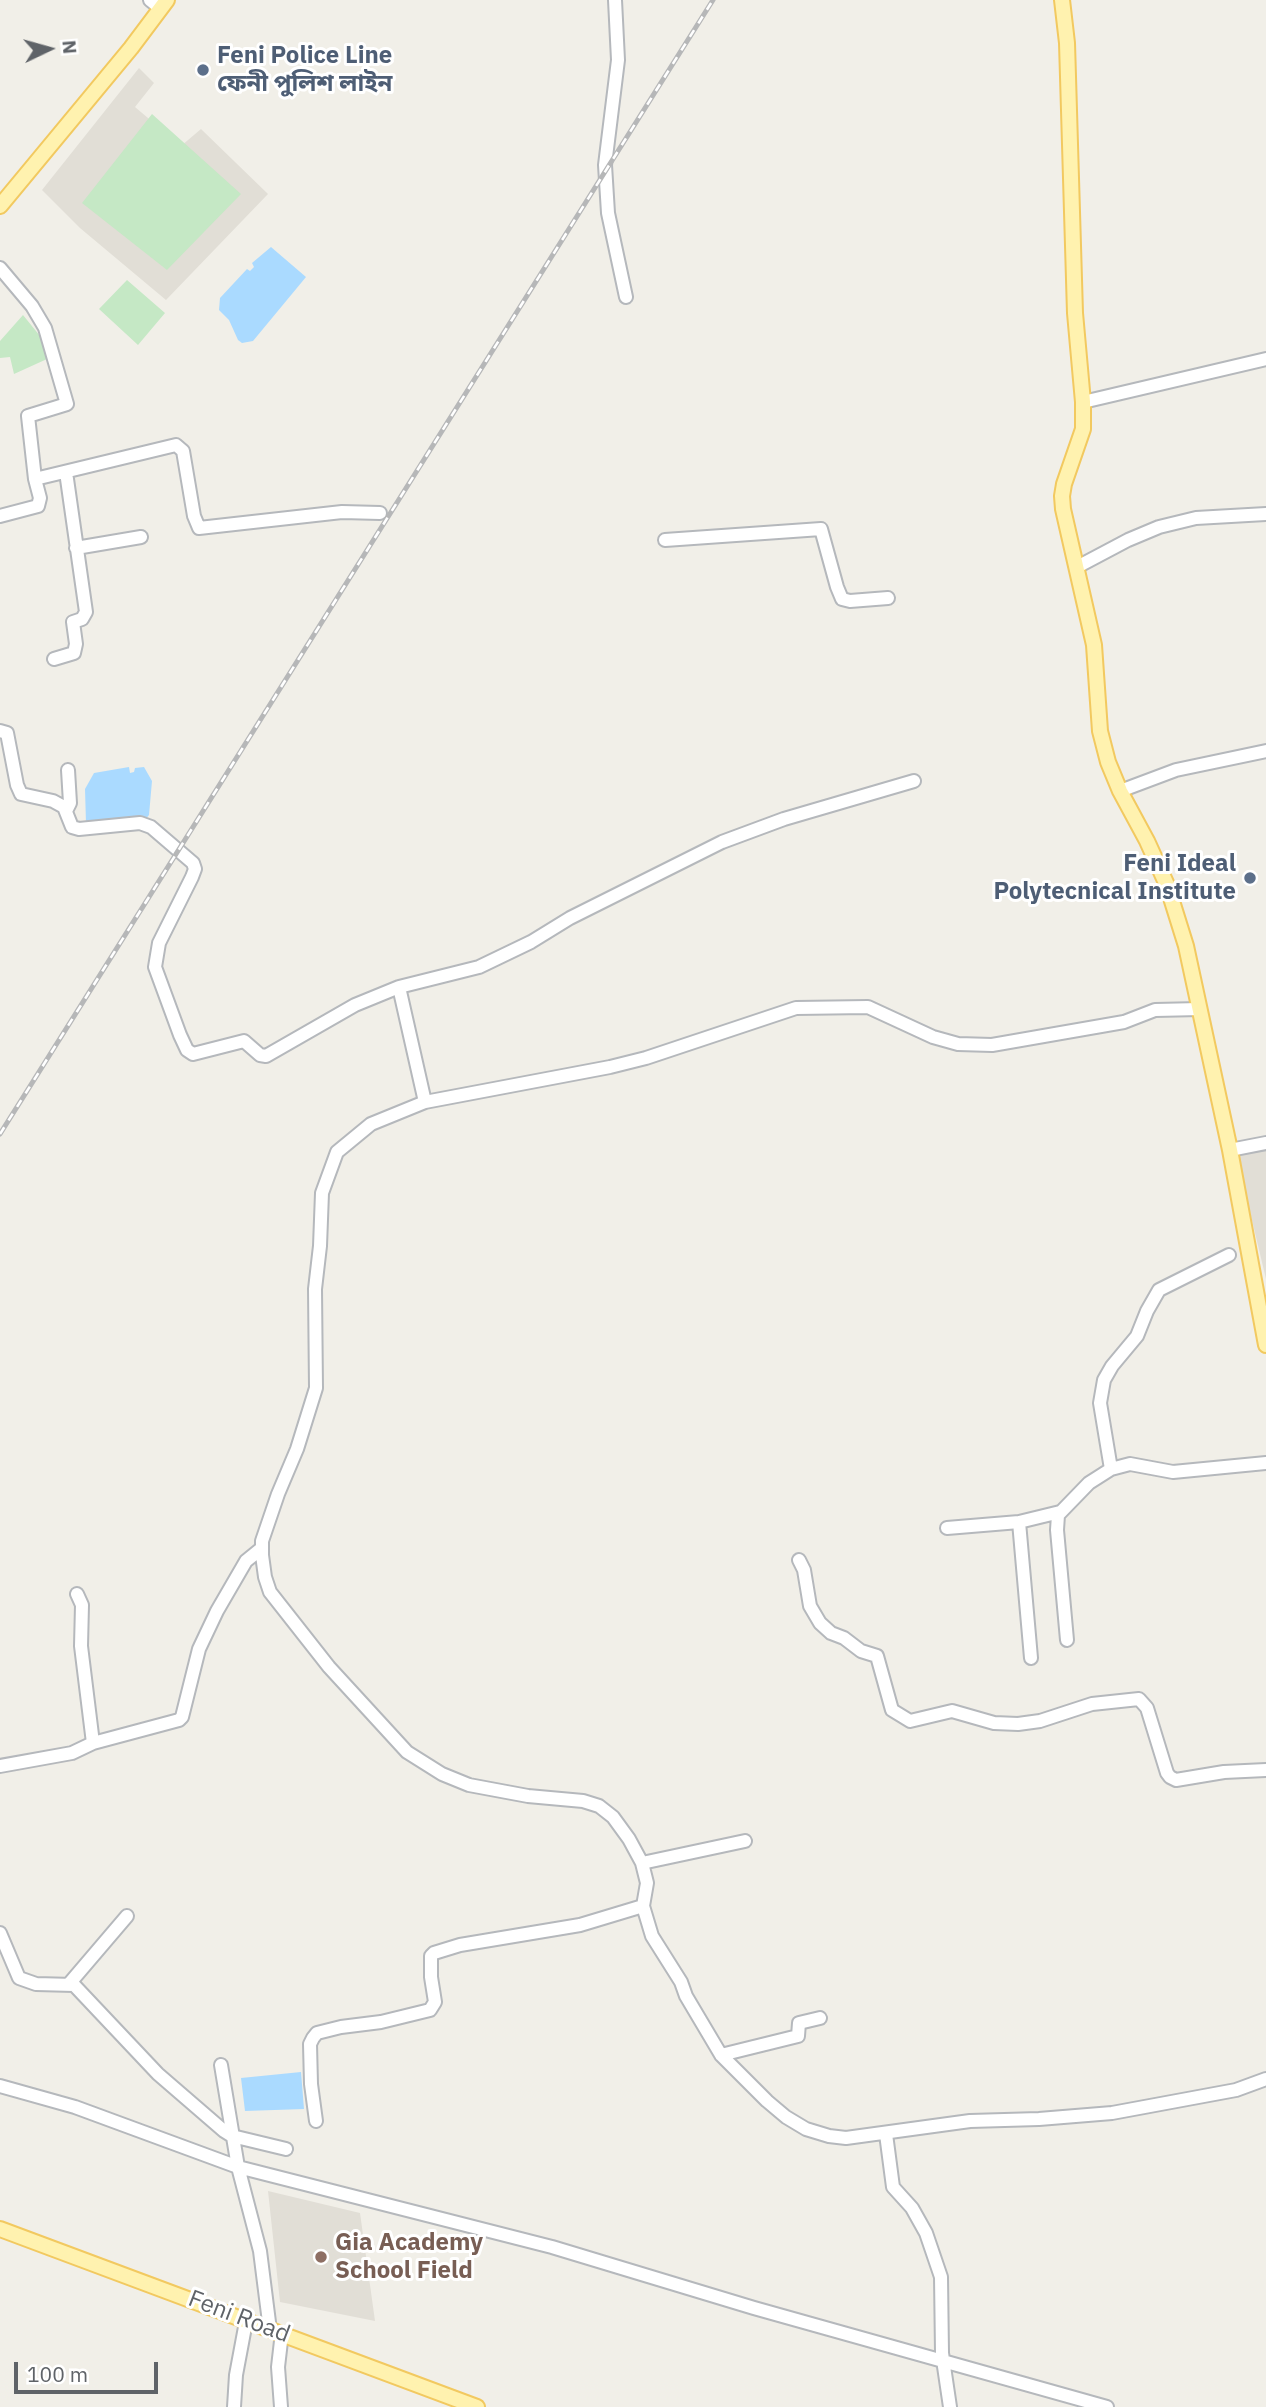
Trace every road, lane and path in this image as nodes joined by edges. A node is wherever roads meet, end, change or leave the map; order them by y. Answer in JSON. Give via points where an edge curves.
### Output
{"nodes":[{"id":1,"x":615,"y":0,"type":"edge"},
{"id":2,"x":1062,"y":0,"type":"edge"},
{"id":3,"x":159,"y":3,"type":"edge"},
{"id":4,"x":19,"y":184,"type":"junction"},
{"id":5,"x":0,"y":190,"type":"edge"},
{"id":6,"x":0,"y":206,"type":"edge"},
{"id":7,"x":0,"y":268,"type":"edge"},
{"id":8,"x":626,"y":297,"type":"dead end"},
{"id":9,"x":1266,"y":359,"type":"edge"},
{"id":10,"x":1083,"y":402,"type":"junction"},
{"id":11,"x":65,"y":472,"type":"junction"},
{"id":12,"x":35,"y":479,"type":"junction"},
{"id":13,"x":380,"y":513,"type":"dead end"},
{"id":14,"x":1266,"y":514,"type":"edge"},
{"id":15,"x":0,"y":516,"type":"edge"},
{"id":16,"x":141,"y":537,"type":"dead end"},
{"id":17,"x":665,"y":540,"type":"dead end"},
{"id":18,"x":76,"y":548,"type":"junction"},
{"id":19,"x":1077,"y":567,"type":"junction"},
{"id":20,"x":888,"y":598,"type":"dead end"},
{"id":21,"x":54,"y":659,"type":"dead end"},
{"id":22,"x":0,"y":731,"type":"edge"},
{"id":23,"x":1266,"y":751,"type":"edge"},
{"id":24,"x":68,"y":770,"type":"dead end"},
{"id":25,"x":914,"y":780,"type":"dead end"},
{"id":26,"x":1119,"y":791,"type":"junction"},
{"id":27,"x":66,"y":811,"type":"junction"},
{"id":28,"x":399,"y":987,"type":"junction"},
{"id":29,"x":1200,"y":1009,"type":"junction"},
{"id":30,"x":425,"y":1102,"type":"junction"},
{"id":31,"x":1266,"y":1143,"type":"edge"},
{"id":32,"x":1230,"y":1150,"type":"junction"},
{"id":33,"x":1229,"y":1255,"type":"dead end"},
{"id":34,"x":1266,"y":1345,"type":"edge"},
{"id":35,"x":1266,"y":1463,"type":"edge"},
{"id":36,"x":1111,"y":1469,"type":"junction"},
{"id":37,"x":1060,"y":1512,"type":"junction"},
{"id":38,"x":1019,"y":1522,"type":"junction"},
{"id":39,"x":947,"y":1528,"type":"dead end"},
{"id":40,"x":262,"y":1548,"type":"junction"},
{"id":41,"x":799,"y":1560,"type":"dead end"},
{"id":42,"x":77,"y":1594,"type":"dead end"},
{"id":43,"x":1067,"y":1640,"type":"dead end"},
{"id":44,"x":1031,"y":1658,"type":"dead end"},
{"id":45,"x":93,"y":1743,"type":"junction"},
{"id":46,"x":0,"y":1766,"type":"edge"},
{"id":47,"x":1266,"y":1770,"type":"edge"},
{"id":48,"x":745,"y":1841,"type":"dead end"},
{"id":49,"x":642,"y":1863,"type":"junction"},
{"id":50,"x":643,"y":1906,"type":"junction"},
{"id":51,"x":127,"y":1916,"type":"dead end"},
{"id":52,"x":0,"y":1933,"type":"edge"},
{"id":53,"x":69,"y":1984,"type":"junction"},
{"id":54,"x":820,"y":2018,"type":"dead end"},
{"id":55,"x":721,"y":2055,"type":"junction"},
{"id":56,"x":221,"y":2065,"type":"dead end"},
{"id":57,"x":1266,"y":2079,"type":"edge"},
{"id":58,"x":0,"y":2086,"type":"edge"},
{"id":59,"x":316,"y":2121,"type":"dead end"},
{"id":60,"x":886,"y":2134,"type":"junction"},
{"id":61,"x":232,"y":2136,"type":"junction"},
{"id":62,"x":286,"y":2149,"type":"dead end"},
{"id":63,"x":238,"y":2167,"type":"junction"},
{"id":64,"x":0,"y":2229,"type":"edge"},
{"id":65,"x":0,"y":2239,"type":"edge"},
{"id":66,"x":245,"y":2327,"type":"junction"},
{"id":67,"x":270,"y":2329,"type":"junction"},
{"id":68,"x":281,"y":2341,"type":"junction"},
{"id":69,"x":944,"y":2362,"type":"junction"},
{"id":70,"x":234,"y":2407,"type":"edge"},
{"id":71,"x":281,"y":2407,"type":"edge"},
{"id":72,"x":455,"y":2407,"type":"edge"},
{"id":73,"x":477,"y":2407,"type":"edge"},
{"id":74,"x":950,"y":2407,"type":"edge"},
{"id":75,"x":1107,"y":2407,"type":"edge"}],
"edges":[{"from":1,"to":8,"type":"street","via":[[618,60],[605,165],[608,213]]},
{"from":2,"to":10,"type":"main road"},
{"from":3,"to":4,"type":"main road","via":[[131,48]]},
{"from":4,"to":5,"type":"street"},
{"from":4,"to":6,"type":"main road"},
{"from":7,"to":12,"type":"street","via":[[45,328],[66,401],[65,406],[28,416]]},
{"from":9,"to":10,"type":"street"},
{"from":10,"to":19,"type":"main road","via":[[1083,429],[1062,496]]},
{"from":11,"to":12,"type":"street"},
{"from":11,"to":13,"type":"street","via":[[176,445],[183,451],[199,528],[342,512]]},
{"from":11,"to":18,"type":"street"},
{"from":12,"to":15,"type":"street","via":[[38,506]]},
{"from":14,"to":19,"type":"street","via":[[1196,517],[1159,527]]},
{"from":16,"to":18,"type":"street"},
{"from":17,"to":20,"type":"street","via":[[821,529],[842,599]]},
{"from":18,"to":21,"type":"street","via":[[86,612],[73,622],[74,653]]},
{"from":19,"to":26,"type":"main road","via":[[1094,645],[1100,731]]},
{"from":22,"to":27,"type":"street","via":[[6,733],[20,794],[53,801]]},
{"from":23,"to":26,"type":"street","via":[[1176,770]]},
{"from":24,"to":27,"type":"street","via":[[71,803]]},
{"from":25,"to":28,"type":"street","via":[[722,842],[479,967]]},
{"from":26,"to":29,"type":"main road","via":[[1167,885]]},
{"from":27,"to":28,"type":"street","via":[[72,827],[79,829],[140,823],[193,863],[192,877],[159,943],[155,967],[180,1035],[193,1054],[244,1041],[266,1056],[355,1005]]},
{"from":28,"to":30,"type":"street"},
{"from":29,"to":30,"type":"street","via":[[1155,1010],[1124,1021],[992,1045],[958,1044],[933,1037],[868,1007],[796,1008],[646,1058]]},
{"from":29,"to":32,"type":"main road"},
{"from":30,"to":40,"type":"street","via":[[371,1124],[337,1152],[329,1170],[322,1193],[315,1289],[316,1388]]},
{"from":31,"to":32,"type":"street"},
{"from":32,"to":34,"type":"main road"},
{"from":33,"to":36,"type":"street","via":[[1159,1290],[1137,1336],[1104,1380],[1100,1403]]},
{"from":35,"to":36,"type":"street","via":[[1173,1472],[1130,1464]]},
{"from":36,"to":37,"type":"street"},
{"from":37,"to":38,"type":"street"},
{"from":37,"to":43,"type":"street","via":[[1057,1531]]},
{"from":38,"to":39,"type":"street"},
{"from":38,"to":44,"type":"street"},
{"from":40,"to":45,"type":"street","via":[[246,1561],[199,1649],[182,1717]]},
{"from":40,"to":49,"type":"street","via":[[270,1592],[329,1667],[407,1752],[469,1785],[599,1806],[613,1817]]},
{"from":41,"to":47,"type":"street","via":[[810,1606],[820,1623],[861,1651],[877,1656],[892,1710],[910,1721],[952,1710],[994,1723],[1018,1724],[1092,1704],[1139,1699],[1147,1708],[1167,1773],[1176,1780]]},
{"from":42,"to":45,"type":"street","via":[[82,1605],[81,1646]]},
{"from":45,"to":46,"type":"street","via":[[72,1753]]},
{"from":48,"to":49,"type":"street"},
{"from":49,"to":50,"type":"street","via":[[647,1883]]},
{"from":50,"to":55,"type":"street","via":[[652,1936]]},
{"from":50,"to":59,"type":"street","via":[[580,1925],[434,1953],[435,2002],[430,2010],[341,2026],[313,2038]]},
{"from":51,"to":53,"type":"street"},
{"from":52,"to":53,"type":"street","via":[[19,1978],[36,1984]]},
{"from":53,"to":61,"type":"street","via":[[84,1994],[158,2074]]},
{"from":54,"to":55,"type":"street","via":[[799,2022],[798,2036]]},
{"from":55,"to":60,"type":"street","via":[[767,2101],[806,2129],[846,2138]]},
{"from":56,"to":61,"type":"street"},
{"from":57,"to":60,"type":"street","via":[[1236,2090],[1112,2113],[971,2121]]},
{"from":58,"to":63,"type":"street","via":[[75,2107]]},
{"from":60,"to":69,"type":"street","via":[[893,2187],[926,2233],[941,2277]]},
{"from":61,"to":62,"type":"street"},
{"from":61,"to":63,"type":"street"},
{"from":63,"to":67,"type":"street","via":[[260,2251]]},
{"from":63,"to":69,"type":"street","via":[[552,2247]]},
{"from":64,"to":67,"type":"main road","name":"Feni Road"},
{"from":65,"to":66,"type":"main road"},
{"from":66,"to":68,"type":"main road"},
{"from":66,"to":70,"type":"street"},
{"from":67,"to":73,"type":"main road","name":"Feni Road"},
{"from":68,"to":71,"type":"street"},
{"from":68,"to":72,"type":"main road"},
{"from":69,"to":74,"type":"street"},
{"from":69,"to":75,"type":"street"}]}
